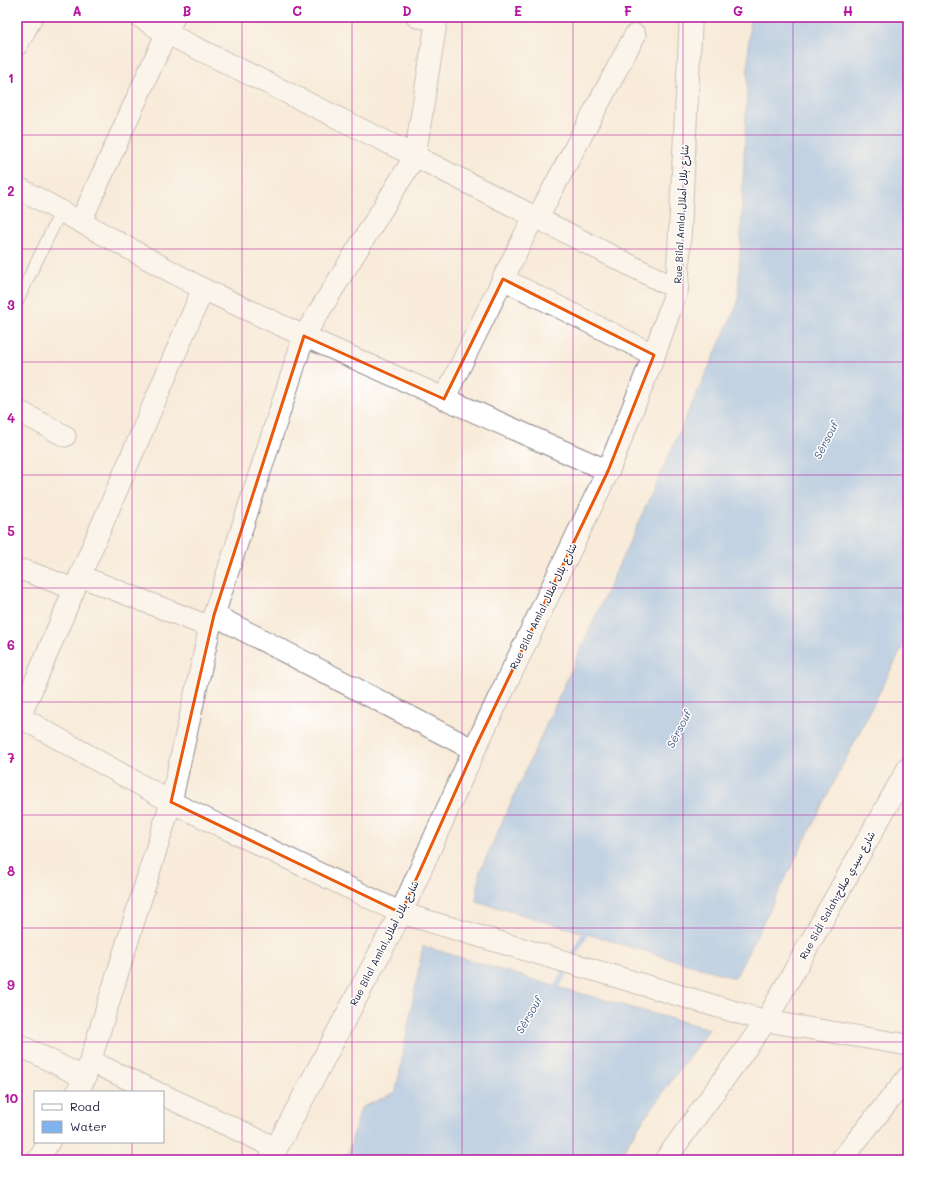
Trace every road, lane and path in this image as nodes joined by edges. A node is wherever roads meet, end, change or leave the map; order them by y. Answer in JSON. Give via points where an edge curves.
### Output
{"nodes":[{"id":1,"x":32,"y":17,"type":"edge"},
{"id":2,"x":140,"y":17,"type":"edge"},
{"id":3,"x":691,"y":17,"type":"edge"},
{"id":4,"x":430,"y":18,"type":"edge"},
{"id":5,"x":170,"y":25,"type":"edge"},
{"id":6,"x":635,"y":35,"type":"dead end"},
{"id":7,"x":17,"y":44,"type":"edge"},
{"id":8,"x":415,"y":156,"type":"junction"},
{"id":9,"x":17,"y":187,"type":"edge"},
{"id":10,"x":61,"y":210,"type":"junction"},
{"id":11,"x":536,"y":216,"type":"junction"},
{"id":12,"x":81,"y":221,"type":"junction"},
{"id":13,"x":503,"y":278,"type":"junction"},
{"id":14,"x":204,"y":289,"type":"junction"},
{"id":15,"x":678,"y":289,"type":"junction"},
{"id":16,"x":17,"y":302,"type":"edge"},
{"id":17,"x":304,"y":336,"type":"junction"},
{"id":18,"x":654,"y":355,"type":"junction"},
{"id":19,"x":444,"y":399,"type":"junction"},
{"id":20,"x":17,"y":410,"type":"edge"},
{"id":21,"x":66,"y":436,"type":"dead end"},
{"id":22,"x":608,"y":471,"type":"junction"},
{"id":23,"x":17,"y":570,"type":"edge"},
{"id":24,"x":77,"y":583,"type":"junction"},
{"id":25,"x":212,"y":621,"type":"junction"},
{"id":26,"x":18,"y":718,"type":"edge"},
{"id":27,"x":474,"y":750,"type":"junction"},
{"id":28,"x":906,"y":776,"type":"edge"},
{"id":29,"x":171,"y":802,"type":"junction"},
{"id":30,"x":401,"y":913,"type":"junction"},
{"id":31,"x":766,"y":1021,"type":"junction"},
{"id":32,"x":17,"y":1044,"type":"edge"},
{"id":33,"x":908,"y":1045,"type":"edge"},
{"id":34,"x":84,"y":1077,"type":"edge"},
{"id":35,"x":908,"y":1077,"type":"edge"},
{"id":36,"x":151,"y":1091,"type":"edge"},
{"id":37,"x":164,"y":1096,"type":"edge"},
{"id":38,"x":48,"y":1143,"type":"edge"},
{"id":39,"x":273,"y":1154,"type":"edge"},
{"id":40,"x":38,"y":1160,"type":"edge"},
{"id":41,"x":665,"y":1160,"type":"edge"},
{"id":42,"x":841,"y":1160,"type":"edge"}],
"edges":[{"from":1,"to":7,"type":"street"},
{"from":2,"to":5,"type":"street"},
{"from":3,"to":15,"type":"main road","name":"Rue Bilal Amlal,شارع بلال أملال"},
{"from":4,"to":8,"type":"street"},
{"from":5,"to":8,"type":"street"},
{"from":5,"to":12,"type":"street"},
{"from":6,"to":11,"type":"street"},
{"from":8,"to":11,"type":"street"},
{"from":8,"to":17,"type":"street"},
{"from":9,"to":10,"type":"street"},
{"from":10,"to":12,"type":"street"},
{"from":10,"to":16,"type":"lane"},
{"from":11,"to":13,"type":"street"},
{"from":11,"to":15,"type":"street"},
{"from":12,"to":14,"type":"street"},
{"from":13,"to":18,"type":"street"},
{"from":13,"to":19,"type":"street"},
{"from":14,"to":17,"type":"street"},
{"from":14,"to":24,"type":"street"},
{"from":15,"to":18,"type":"main road","name":"Rue Bilal Amlal,شارع بلال أملال"},
{"from":17,"to":19,"type":"street"},
{"from":17,"to":25,"type":"street"},
{"from":18,"to":22,"type":"main road","name":"Rue Bilal Amlal,شارع بلال أملال"},
{"from":19,"to":22,"type":"street"},
{"from":20,"to":21,"type":"street"},
{"from":22,"to":27,"type":"main road","name":"Rue Bilal Amlal,شارع بلال أملال"},
{"from":23,"to":24,"type":"street"},
{"from":24,"to":25,"type":"street"},
{"from":24,"to":26,"type":"street"},
{"from":25,"to":27,"type":"street"},
{"from":25,"to":29,"type":"street"},
{"from":26,"to":29,"type":"street"},
{"from":27,"to":30,"type":"main road","name":"Rue Bilal Amlal,شارع بلال أملال"},
{"from":28,"to":31,"type":"street","name":"Rue Sidi Salah;شارع سيدي صلاح"},
{"from":29,"to":30,"type":"street"},
{"from":29,"to":34,"type":"street"},
{"from":30,"to":31,"type":"street"},
{"from":30,"to":39,"type":"main road","name":"Rue Bilal Amlal,شارع بلال أملال"},
{"from":31,"to":33,"type":"street"},
{"from":31,"to":41,"type":"street","name":"Rue Sidi Salah;شارع سيدي صلاح"},
{"from":32,"to":34,"type":"street"},
{"from":34,"to":36,"type":"street"},
{"from":35,"to":42,"type":"street"},
{"from":37,"to":39,"type":"street"},
{"from":38,"to":40,"type":"street"}]}
